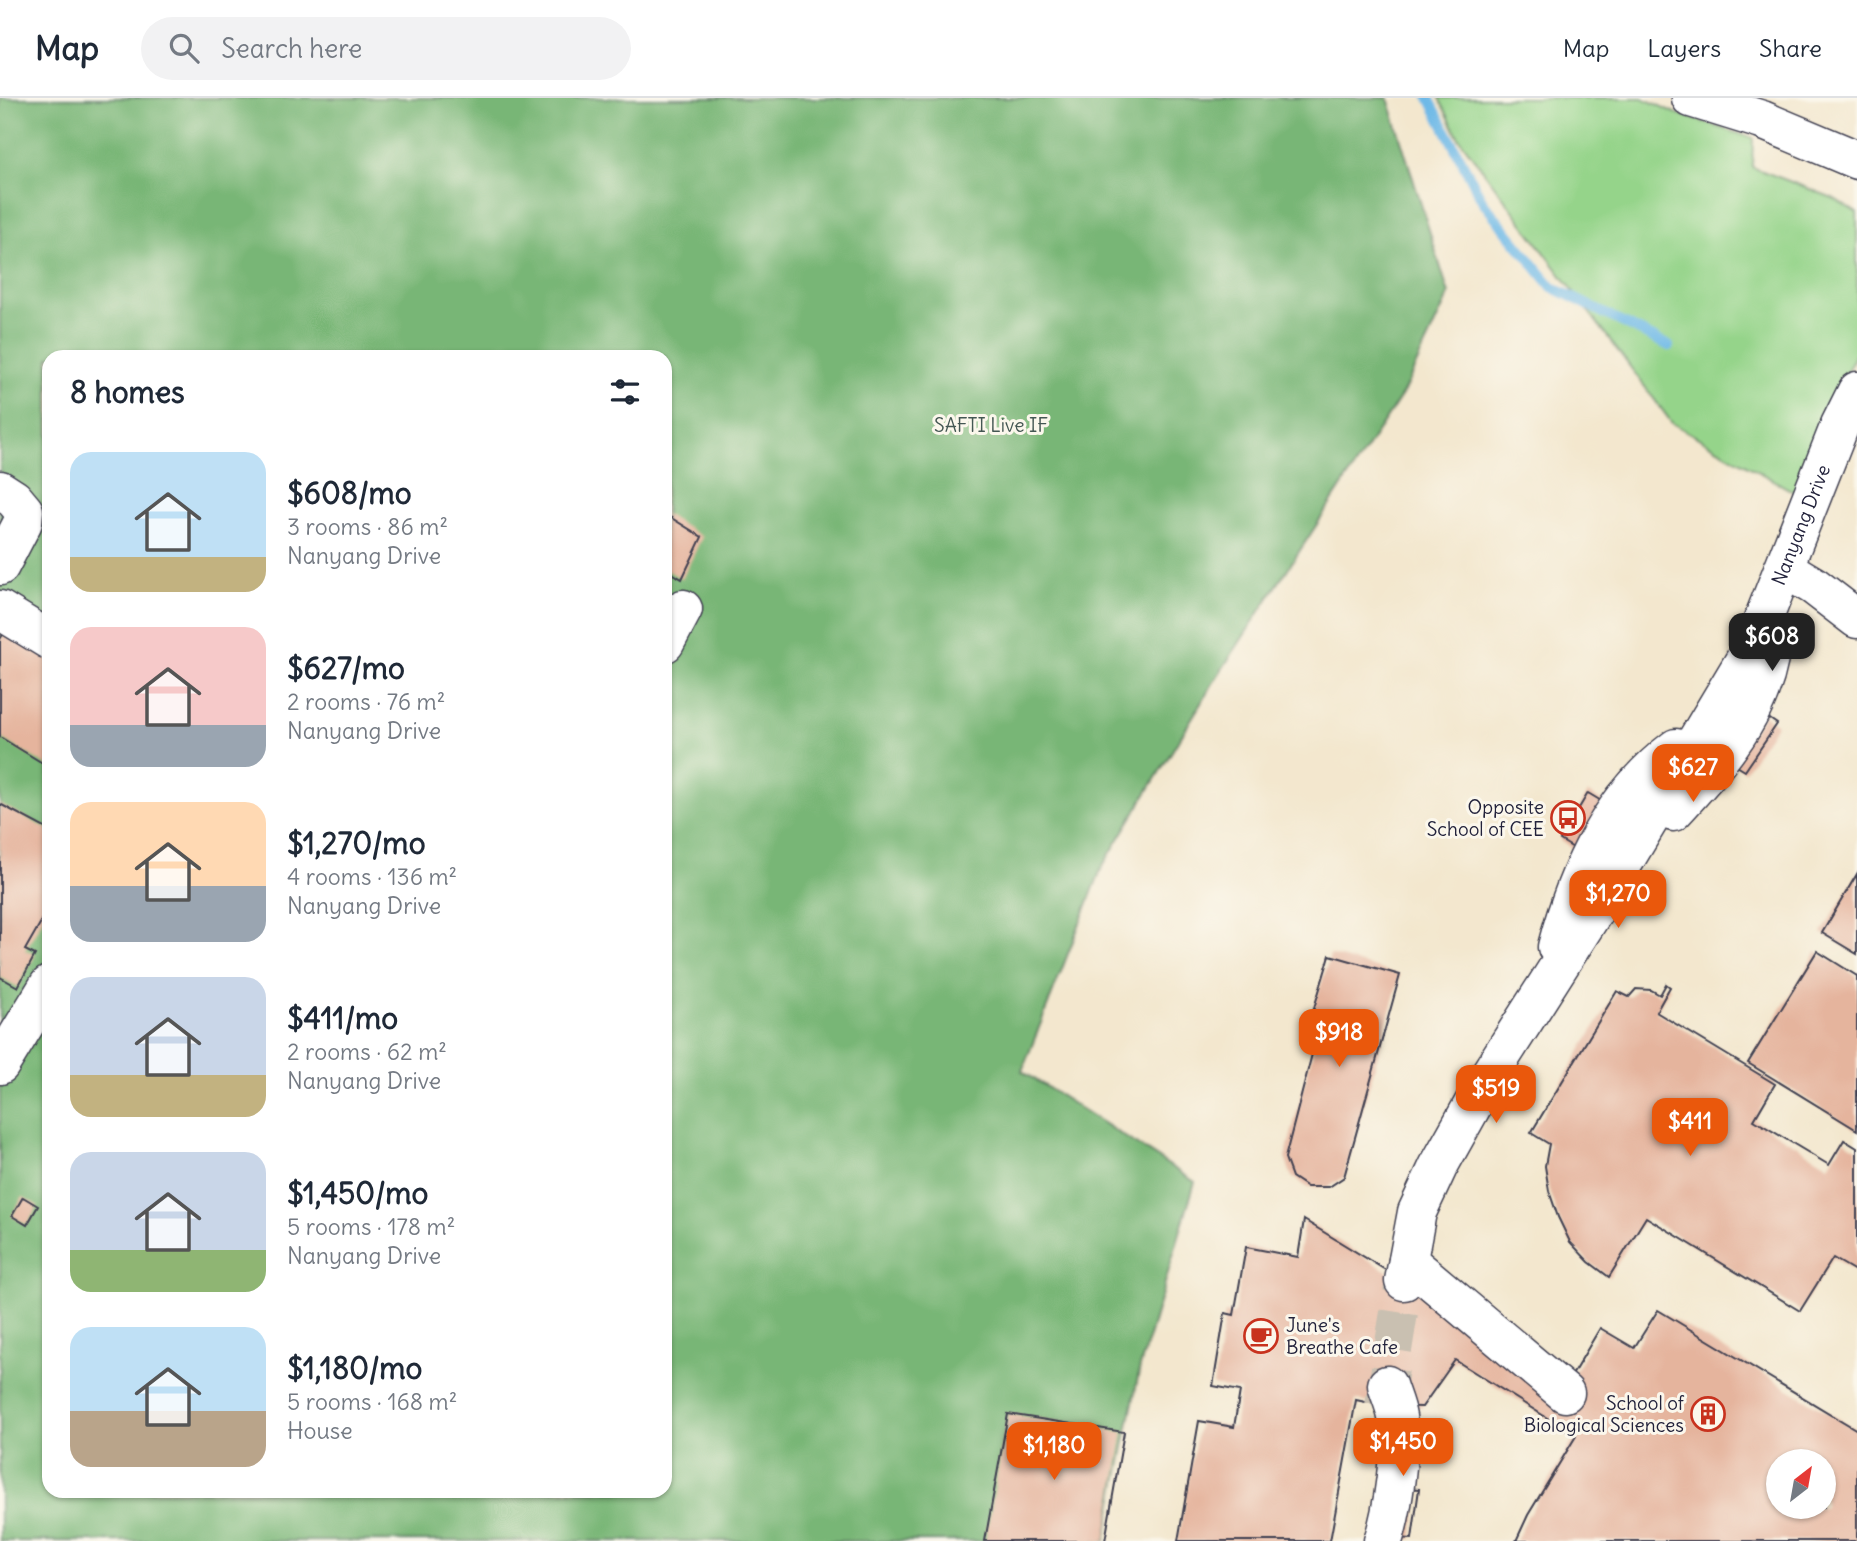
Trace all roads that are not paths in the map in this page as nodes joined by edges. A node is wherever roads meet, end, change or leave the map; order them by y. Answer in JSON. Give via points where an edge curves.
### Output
{"nodes":[{"id":1,"x":1691,"y":98,"type":"edge"},
{"id":2,"x":1857,"y":160,"type":"edge"},
{"id":3,"x":1857,"y":391,"type":"edge"},
{"id":4,"x":0,"y":490,"type":"edge"},
{"id":5,"x":0,"y":566,"type":"edge"},
{"id":6,"x":1780,"y":578,"type":"junction"},
{"id":7,"x":684,"y":609,"type":"dead end"},
{"id":8,"x":0,"y":610,"type":"edge"},
{"id":9,"x":1857,"y":619,"type":"edge"},
{"id":10,"x":672,"y":630,"type":"edge"},
{"id":11,"x":42,"y":636,"type":"edge"},
{"id":12,"x":1704,"y":726,"type":"junction"},
{"id":13,"x":1630,"y":850,"type":"junction"},
{"id":14,"x":1552,"y":977,"type":"junction"},
{"id":15,"x":42,"y":996,"type":"edge"},
{"id":16,"x":0,"y":1065,"type":"edge"},
{"id":17,"x":1565,"y":1393,"type":"dead end"},
{"id":18,"x":1363,"y":1541,"type":"edge"},
{"id":19,"x":1383,"y":1541,"type":"edge"}],
"edges":[{"from":1,"to":2,"type":"street","via":[[1762,120]]},
{"from":3,"to":6,"type":"street","name":"Nanyang Drive"},
{"from":4,"to":5,"type":"street","via":[[24,510],[23,522]]},
{"from":6,"to":9,"type":"street","via":[[1814,586]]},
{"from":6,"to":12,"type":"street","name":"Nanyang Drive","via":[[1752,648]]},
{"from":6,"to":13,"type":"street","via":[[1771,653],[1754,707],[1718,762],[1665,822]]},
{"from":7,"to":10,"type":"street"},
{"from":8,"to":11,"type":"street"},
{"from":12,"to":13,"type":"street","name":"Nanyang Drive"},
{"from":12,"to":14,"type":"street","via":[[1651,769],[1618,806],[1591,849],[1569,902]]},
{"from":13,"to":14,"type":"street","name":"Nanyang Drive"},
{"from":14,"to":17,"type":"street","name":"Nanyang Drive","via":[[1438,1167],[1417,1212],[1406,1271]]},
{"from":15,"to":16,"type":"street"},
{"from":18,"to":19,"type":"street","via":[[1385,1395],[1397,1417],[1397,1455]]}]}
